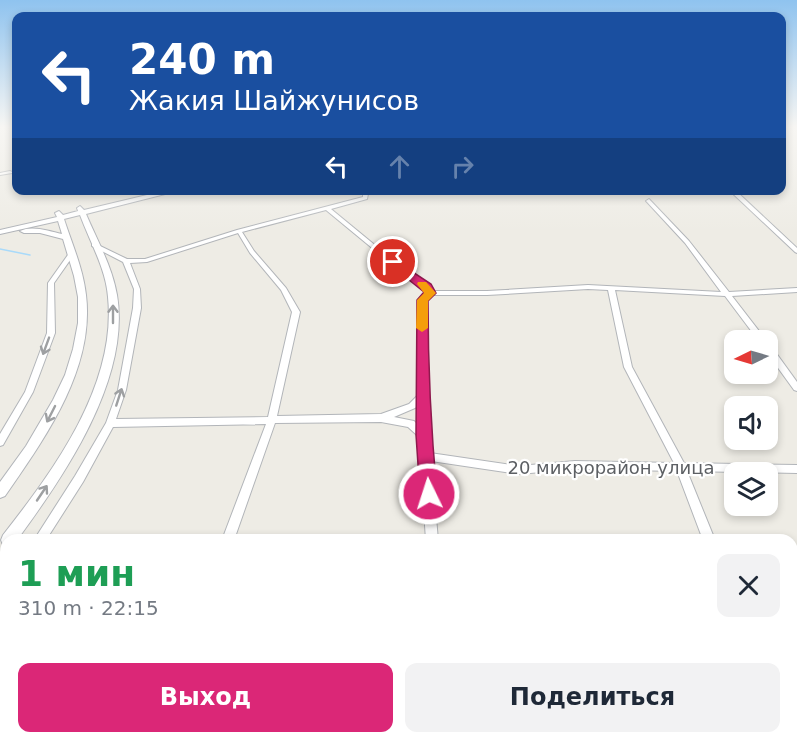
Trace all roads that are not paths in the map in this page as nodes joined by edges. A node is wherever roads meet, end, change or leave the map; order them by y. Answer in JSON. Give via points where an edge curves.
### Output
{"nodes":[{"id":1,"x":10,"y":172,"type":"dead end"},
{"id":2,"x":0,"y":174,"type":"edge"},
{"id":3,"x":139,"y":195,"type":"edge"},
{"id":4,"x":154,"y":195,"type":"edge"},
{"id":5,"x":366,"y":195,"type":"edge"},
{"id":6,"x":736,"y":195,"type":"edge"},
{"id":7,"x":649,"y":201,"type":"dead end"},
{"id":8,"x":328,"y":208,"type":"junction"},
{"id":9,"x":81,"y":210,"type":"junction"},
{"id":10,"x":60,"y":215,"type":"junction"},
{"id":11,"x":0,"y":226,"type":"edge"},
{"id":12,"x":239,"y":231,"type":"junction"},
{"id":13,"x":0,"y":232,"type":"edge"},
{"id":14,"x":66,"y":237,"type":"junction"},
{"id":15,"x":94,"y":245,"type":"junction"},
{"id":16,"x":797,"y":251,"type":"edge"},
{"id":17,"x":72,"y":253,"type":"junction"},
{"id":18,"x":126,"y":261,"type":"junction"},
{"id":19,"x":611,"y":288,"type":"junction"},
{"id":20,"x":797,"y":290,"type":"edge"},
{"id":21,"x":430,"y":293,"type":"junction"},
{"id":22,"x":728,"y":294,"type":"junction"},
{"id":23,"x":755,"y":330,"type":"edge"},
{"id":24,"x":778,"y":362,"type":"edge"},
{"id":25,"x":797,"y":388,"type":"edge"},
{"id":26,"x":423,"y":396,"type":"junction"},
{"id":27,"x":381,"y":418,"type":"junction"},
{"id":28,"x":272,"y":420,"type":"junction"},
{"id":29,"x":110,"y":423,"type":"junction"},
{"id":30,"x":424,"y":435,"type":"junction"},
{"id":31,"x":0,"y":442,"type":"edge"},
{"id":32,"x":426,"y":456,"type":"junction"},
{"id":33,"x":680,"y":465,"type":"junction"},
{"id":34,"x":797,"y":469,"type":"edge"},
{"id":35,"x":0,"y":492,"type":"edge"},
{"id":36,"x":12,"y":534,"type":"edge"},
{"id":37,"x":44,"y":534,"type":"edge"},
{"id":38,"x":230,"y":534,"type":"edge"},
{"id":39,"x":432,"y":534,"type":"edge"},
{"id":40,"x":707,"y":534,"type":"edge"}],
"edges":[{"from":1,"to":2,"type":"street"},
{"from":3,"to":9,"type":"street"},
{"from":4,"to":9,"type":"street"},
{"from":5,"to":8,"type":"street"},
{"from":6,"to":16,"type":"street"},
{"from":7,"to":22,"type":"street"},
{"from":8,"to":12,"type":"street"},
{"from":8,"to":21,"type":"street","via":[[408,275],[427,286]]},
{"from":9,"to":10,"type":"street"},
{"from":9,"to":15,"type":"street"},
{"from":10,"to":11,"type":"street"},
{"from":10,"to":13,"type":"street"},
{"from":10,"to":14,"type":"street"},
{"from":12,"to":18,"type":"street","via":[[145,261]]},
{"from":12,"to":28,"type":"street","via":[[284,289],[296,312]]},
{"from":13,"to":14,"type":"street","via":[[40,231]]},
{"from":14,"to":17,"type":"street"},
{"from":15,"to":18,"type":"street"},
{"from":36,"to":15,"type":"street","one_way":true,"via":[[81,429],[106,367],[112,341],[113,298],[103,261]]},
{"from":17,"to":31,"type":"street","one_way":true,"via":[[51,283],[51,333],[29,392]]},
{"from":17,"to":35,"type":"street","one_way":true,"via":[[82,298],[79,347],[47,422]]},
{"from":29,"to":18,"type":"street","one_way":true,"via":[[122,390],[137,308],[137,289]]},
{"from":19,"to":21,"type":"street"},
{"from":19,"to":22,"type":"street"},
{"from":19,"to":33,"type":"street","via":[[628,367]]},
{"from":20,"to":22,"type":"street"},
{"from":21,"to":26,"type":"street","via":[[422,300]]},
{"from":22,"to":23,"type":"street"},
{"from":24,"to":25,"type":"street"},
{"from":26,"to":27,"type":"street","via":[[412,406]]},
{"from":26,"to":30,"type":"street"},
{"from":27,"to":28,"type":"street"},
{"from":27,"to":30,"type":"street","via":[[411,424]]},
{"from":28,"to":29,"type":"street"},
{"from":28,"to":38,"type":"street"},
{"from":29,"to":37,"type":"street"},
{"from":30,"to":32,"type":"street"},
{"from":32,"to":33,"type":"street","name":"20 микрорайон улица","via":[[519,470],[575,465]]},
{"from":32,"to":39,"type":"street"},
{"from":33,"to":34,"type":"street","name":"20 микрорайон улица"},
{"from":33,"to":40,"type":"street"}]}
